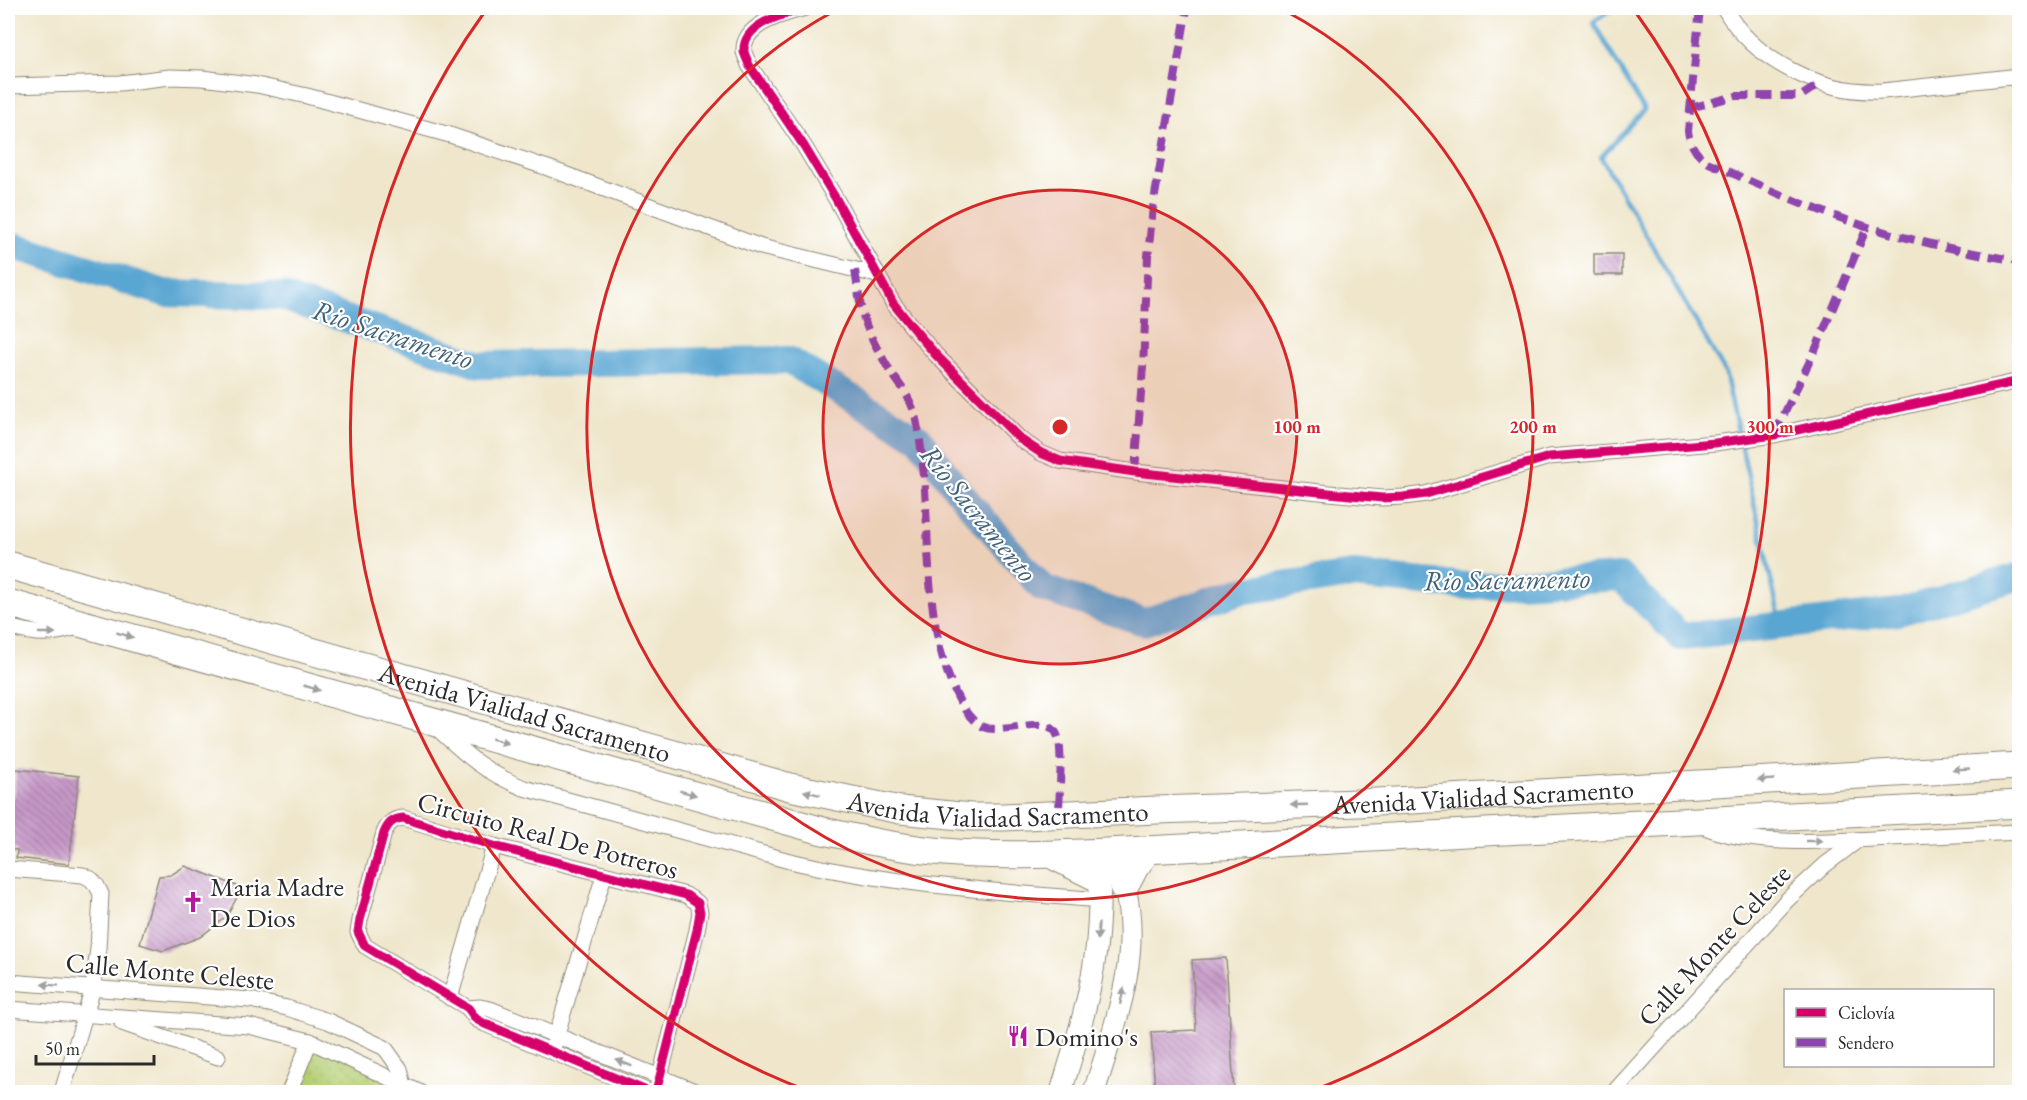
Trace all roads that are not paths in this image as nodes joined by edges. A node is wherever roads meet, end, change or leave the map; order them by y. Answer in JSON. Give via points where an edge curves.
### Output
{"nodes":[{"id":1,"x":805,"y":8,"type":"edge"},
{"id":2,"x":1724,"y":8,"type":"edge"},
{"id":3,"x":2019,"y":76,"type":"edge"},
{"id":4,"x":8,"y":86,"type":"edge"},
{"id":5,"x":877,"y":275,"type":"junction"},
{"id":6,"x":2019,"y":381,"type":"edge"},
{"id":7,"x":8,"y":565,"type":"edge"},
{"id":8,"x":8,"y":603,"type":"edge"},
{"id":9,"x":86,"y":624,"type":"junction"},
{"id":10,"x":8,"y":627,"type":"edge"},
{"id":11,"x":430,"y":721,"type":"junction"},
{"id":12,"x":2019,"y":766,"type":"edge"},
{"id":13,"x":2019,"y":804,"type":"edge"},
{"id":14,"x":1157,"y":810,"type":"junction"},
{"id":15,"x":1003,"y":817,"type":"junction"},
{"id":16,"x":1695,"y":822,"type":"junction"},
{"id":17,"x":2019,"y":832,"type":"edge"},
{"id":18,"x":1858,"y":840,"type":"junction"},
{"id":19,"x":494,"y":846,"type":"junction"},
{"id":20,"x":1148,"y":850,"type":"junction"},
{"id":21,"x":1106,"y":852,"type":"junction"},
{"id":22,"x":1046,"y":854,"type":"junction"},
{"id":23,"x":8,"y":869,"type":"edge"},
{"id":24,"x":604,"y":875,"type":"junction"},
{"id":25,"x":1108,"y":889,"type":"junction"},
{"id":26,"x":8,"y":982,"type":"edge"},
{"id":27,"x":93,"y":988,"type":"junction"},
{"id":28,"x":450,"y":998,"type":"junction"},
{"id":29,"x":250,"y":1000,"type":"junction"},
{"id":30,"x":468,"y":1008,"type":"junction"},
{"id":31,"x":8,"y":1009,"type":"edge"},
{"id":32,"x":86,"y":1016,"type":"junction"},
{"id":33,"x":103,"y":1016,"type":"junction"},
{"id":34,"x":249,"y":1026,"type":"junction"},
{"id":35,"x":557,"y":1036,"type":"junction"},
{"id":36,"x":310,"y":1041,"type":"junction"},
{"id":37,"x":551,"y":1052,"type":"junction"},
{"id":38,"x":218,"y":1057,"type":"dead end"},
{"id":39,"x":658,"y":1085,"type":"edge"},
{"id":40,"x":404,"y":1086,"type":"junction"},
{"id":41,"x":62,"y":1092,"type":"edge"},
{"id":42,"x":290,"y":1092,"type":"edge"},
{"id":43,"x":419,"y":1092,"type":"edge"},
{"id":44,"x":649,"y":1092,"type":"edge"},
{"id":45,"x":697,"y":1092,"type":"edge"},
{"id":46,"x":1061,"y":1092,"type":"edge"},
{"id":47,"x":1094,"y":1092,"type":"edge"},
{"id":48,"x":1614,"y":1092,"type":"edge"}],
"edges":[{"from":1,"to":5,"type":"street","via":[[757,27],[747,38],[744,51],[757,79],[836,199]]},
{"from":2,"to":3,"type":"street","via":[[1740,32],[1768,55],[1803,76],[1842,89],[1883,91]]},
{"from":4,"to":5,"type":"street","via":[[120,83],[170,77],[267,87],[450,135],[761,247]]},
{"from":5,"to":6,"type":"street","via":[[893,303],[936,355],[1020,439],[1041,453],[1084,466],[1356,496],[1426,494],[1549,457],[1774,435]]},
{"from":15,"to":7,"type":"highway","name":"Avenida Vialidad Sacramento","one_way":true,"via":[[900,810],[808,792]]},
{"from":8,"to":9,"type":"highway","name":"Avenida Vialidad Sacramento"},
{"from":10,"to":9,"type":"street","one_way":true,"via":[[46,635]]},
{"from":9,"to":11,"type":"highway","name":"Avenida Vialidad Sacramento","one_way":true},
{"from":11,"to":22,"type":"highway","name":"Avenida Vialidad Sacramento","one_way":true,"via":[[869,841],[945,852]]},
{"from":11,"to":25,"type":"street","via":[[469,758],[525,788],[827,870],[956,888]]},
{"from":12,"to":14,"type":"highway","name":"Avenida Vialidad Sacramento","one_way":true,"via":[[1359,803]]},
{"from":13,"to":16,"type":"highway","name":"Avenida Vialidad Sacramento"},
{"from":14,"to":15,"type":"highway","name":"Avenida Vialidad Sacramento"},
{"from":14,"to":21,"type":"highway","via":[[1128,828]]},
{"from":15,"to":21,"type":"highway","via":[[1064,830]]},
{"from":16,"to":18,"type":"street","one_way":true,"via":[[1743,837]]},
{"from":16,"to":20,"type":"highway","name":"Avenida Vialidad Sacramento"},
{"from":17,"to":18,"type":"street"},
{"from":18,"to":48,"type":"street","name":"Calle Monte Celeste","via":[[1787,900]]},
{"from":19,"to":24,"type":"street","name":"Circuito Real De Potreros"},
{"from":19,"to":28,"type":"street"},
{"from":19,"to":28,"type":"street","name":"Circuito Real De Potreros","via":[[403,818],[393,820],[384,833],[360,920],[360,939],[371,950]]},
{"from":20,"to":21,"type":"highway","name":"Avenida Vialidad Sacramento"},
{"from":20,"to":25,"type":"highway","via":[[1135,867]]},
{"from":21,"to":22,"type":"highway","name":"Avenida Vialidad Sacramento"},
{"from":21,"to":25,"type":"main road"},
{"from":22,"to":25,"type":"highway","via":[[1071,863]]},
{"from":23,"to":27,"type":"street","via":[[75,873],[98,886],[101,908]]},
{"from":24,"to":35,"type":"street"},
{"from":24,"to":39,"type":"street","name":"Circuito Real De Potreros","via":[[686,895],[698,903],[697,930]]},
{"from":25,"to":46,"type":"main road","one_way":true,"via":[[1080,1030]]},
{"from":47,"to":25,"type":"main road","one_way":true,"via":[[1118,1014],[1128,965],[1129,920]]},
{"from":27,"to":26,"type":"street","name":"Calle Monte Celeste","one_way":true},
{"from":27,"to":29,"type":"street","name":"Calle Monte Celeste"},
{"from":27,"to":32,"type":"street"},
{"from":28,"to":30,"type":"street","name":"Circuito Real De Potreros"},
{"from":29,"to":34,"type":"street"},
{"from":29,"to":40,"type":"street","name":"Calle Monte Celeste","via":[[328,1021],[385,1048],[400,1069]]},
{"from":30,"to":35,"type":"street","name":"Circuito Real De Potreros","via":[[485,1008]]},
{"from":30,"to":37,"type":"street","name":"Circuito Real De Potreros","via":[[485,1024]]},
{"from":31,"to":32,"type":"street","name":"Calle Monte Celeste"},
{"from":32,"to":33,"type":"street","name":"Calle Monte Celeste"},
{"from":32,"to":41,"type":"street"},
{"from":33,"to":34,"type":"street","name":"Calle Monte Celeste"},
{"from":33,"to":38,"type":"street"},
{"from":34,"to":36,"type":"street","name":"Calle Monte Celeste"},
{"from":35,"to":37,"type":"street"},
{"from":39,"to":35,"type":"street","name":"Circuito Real De Potreros","one_way":true},
{"from":36,"to":40,"type":"street","name":"Calle Monte Celeste"},
{"from":36,"to":42,"type":"street"},
{"from":37,"to":44,"type":"street","name":"Circuito Real De Potreros"},
{"from":39,"to":45,"type":"street","name":"Circuito Real De Potreros"},
{"from":40,"to":43,"type":"street","name":"Calle Monte Celeste"}]}
